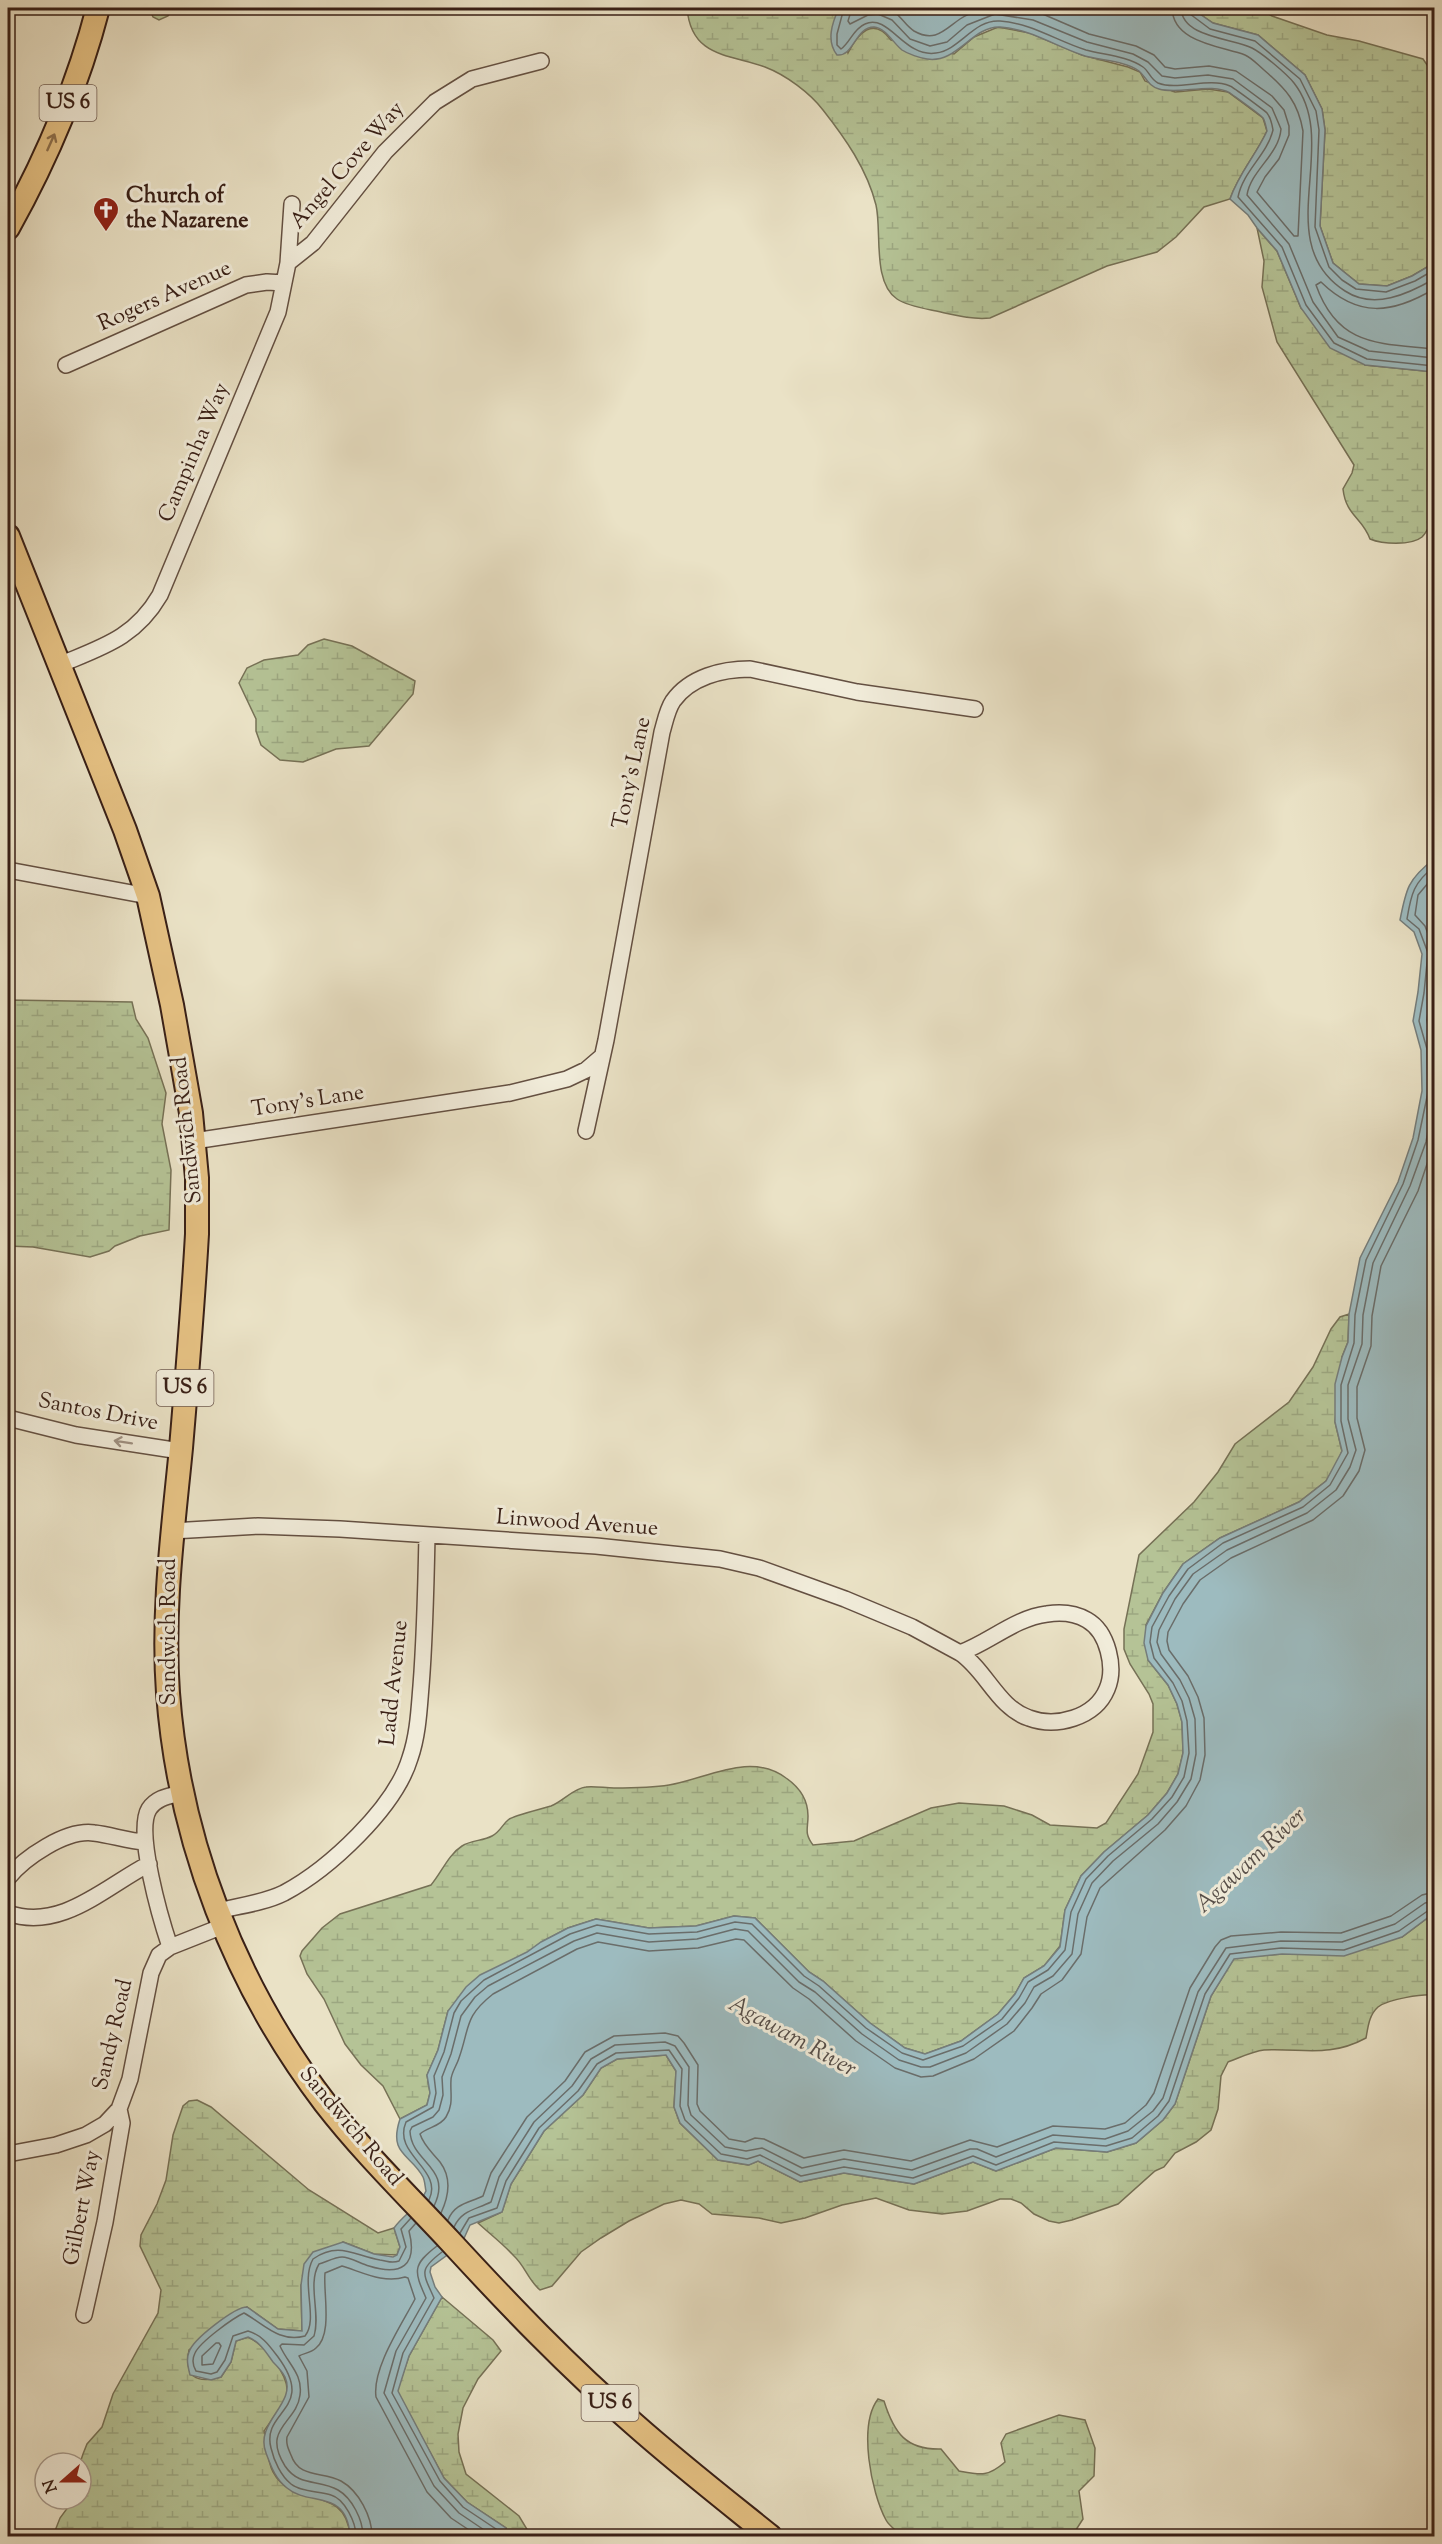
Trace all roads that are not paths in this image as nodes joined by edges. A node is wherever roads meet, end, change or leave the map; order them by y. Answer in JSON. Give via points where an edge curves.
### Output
{"nodes":[{"id":1,"x":98,"y":8,"type":"edge"},
{"id":2,"x":541,"y":61,"type":"dead end"},
{"id":3,"x":292,"y":204,"type":"dead end"},
{"id":4,"x":8,"y":228,"type":"edge"},
{"id":5,"x":288,"y":263,"type":"junction"},
{"id":6,"x":284,"y":283,"type":"junction"},
{"id":7,"x":66,"y":365,"type":"dead end"},
{"id":8,"x":8,"y":537,"type":"edge"},
{"id":9,"x":59,"y":665,"type":"junction"},
{"id":10,"x":975,"y":709,"type":"dead end"},
{"id":11,"x":8,"y":870,"type":"edge"},
{"id":12,"x":148,"y":897,"type":"junction"},
{"id":13,"x":600,"y":1058,"type":"junction"},
{"id":14,"x":586,"y":1131,"type":"dead end"},
{"id":15,"x":194,"y":1141,"type":"junction"},
{"id":16,"x":8,"y":1418,"type":"edge"},
{"id":17,"x":180,"y":1451,"type":"junction"},
{"id":18,"x":172,"y":1531,"type":"junction"},
{"id":19,"x":427,"y":1535,"type":"junction"},
{"id":20,"x":960,"y":1653,"type":"junction"},
{"id":21,"x":182,"y":1793,"type":"junction"},
{"id":22,"x":146,"y":1842,"type":"junction"},
{"id":23,"x":149,"y":1864,"type":"junction"},
{"id":24,"x":8,"y":1878,"type":"edge"},
{"id":25,"x":8,"y":1913,"type":"edge"},
{"id":26,"x":220,"y":1919,"type":"junction"},
{"id":27,"x":170,"y":1947,"type":"junction"},
{"id":28,"x":119,"y":2109,"type":"junction"},
{"id":29,"x":8,"y":2154,"type":"edge"},
{"id":30,"x":84,"y":2315,"type":"dead end"},
{"id":31,"x":770,"y":2536,"type":"edge"}],
"edges":[{"from":4,"to":1,"type":"main road","number":"US 6","one_way":true,"via":[[67,105]]},
{"from":2,"to":5,"type":"street","name":"Angel Cove Way","via":[[484,74],[442,97],[385,152],[313,243]]},
{"from":3,"to":5,"type":"street","name":"Campinha Way"},
{"from":5,"to":6,"type":"street","name":"Campinha Way"},
{"from":6,"to":7,"type":"street","name":"Rogers Avenue","via":[[246,285]]},
{"from":6,"to":9,"type":"street","name":"Campinha Way","via":[[271,330],[152,608],[120,639]]},
{"from":8,"to":9,"type":"main road","name":"Sandwich Road","number":"US 6"},
{"from":9,"to":12,"type":"main road","name":"Sandwich Road","number":"US 6","via":[[132,846]]},
{"from":10,"to":13,"type":"street","name":"Tony's Lane","via":[[857,692],[750,669],[711,674],[680,694],[670,708],[662,732]]},
{"from":11,"to":12,"type":"street"},
{"from":12,"to":15,"type":"main road","name":"Sandwich Road","number":"US 6","via":[[172,1005]]},
{"from":13,"to":14,"type":"street","name":"Tony's Lane"},
{"from":13,"to":15,"type":"street","name":"Tony's Lane","via":[[577,1075],[529,1089]]},
{"from":15,"to":17,"type":"main road","name":"Sandwich Road","number":"US 6","via":[[197,1234]]},
{"from":17,"to":16,"type":"street","name":"Santos Drive","one_way":true,"via":[[76,1435]]},
{"from":17,"to":18,"type":"main road","name":"Sandwich Road","number":"US 6"},
{"from":18,"to":19,"type":"street","name":"Linwood Avenue","via":[[279,1526]]},
{"from":18,"to":21,"type":"main road","name":"Sandwich Road","number":"US 6","via":[[167,1666],[173,1743]]},
{"from":19,"to":20,"type":"street","name":"Linwood Avenue","via":[[596,1546],[740,1562],[897,1620]]},
{"from":19,"to":26,"type":"street","name":"Ladd Avenue","via":[[418,1717],[410,1760],[401,1779],[354,1839],[319,1868],[282,1893]]},
{"from":20,"to":20,"type":"street","name":"Linwood Avenue","via":[[1014,1711],[1034,1720],[1063,1721],[1084,1714],[1102,1699],[1111,1677],[1108,1650],[1097,1628],[1089,1620],[1069,1614],[1030,1618]]},
{"from":21,"to":22,"type":"street","via":[[162,1798],[148,1811]]},
{"from":21,"to":26,"type":"main road","name":"Sandwich Road","number":"US 6"},
{"from":22,"to":23,"type":"street"},
{"from":22,"to":24,"type":"street","via":[[83,1833],[38,1852]]},
{"from":23,"to":25,"type":"street","via":[[68,1910],[30,1917]]},
{"from":23,"to":27,"type":"street"},
{"from":26,"to":27,"type":"street"},
{"from":26,"to":31,"type":"main road","name":"Sandwich Road","number":"US 6","via":[[256,1994],[312,2085],[344,2125],[520,2315],[612,2404]]},
{"from":27,"to":28,"type":"street","name":"Sandy Road","via":[[159,1955],[151,1973],[130,2079]]},
{"from":28,"to":29,"type":"street","name":"Sandy Road","via":[[105,2124],[86,2135]]},
{"from":28,"to":30,"type":"street","name":"Gilbert Way","via":[[122,2123]]}]}
